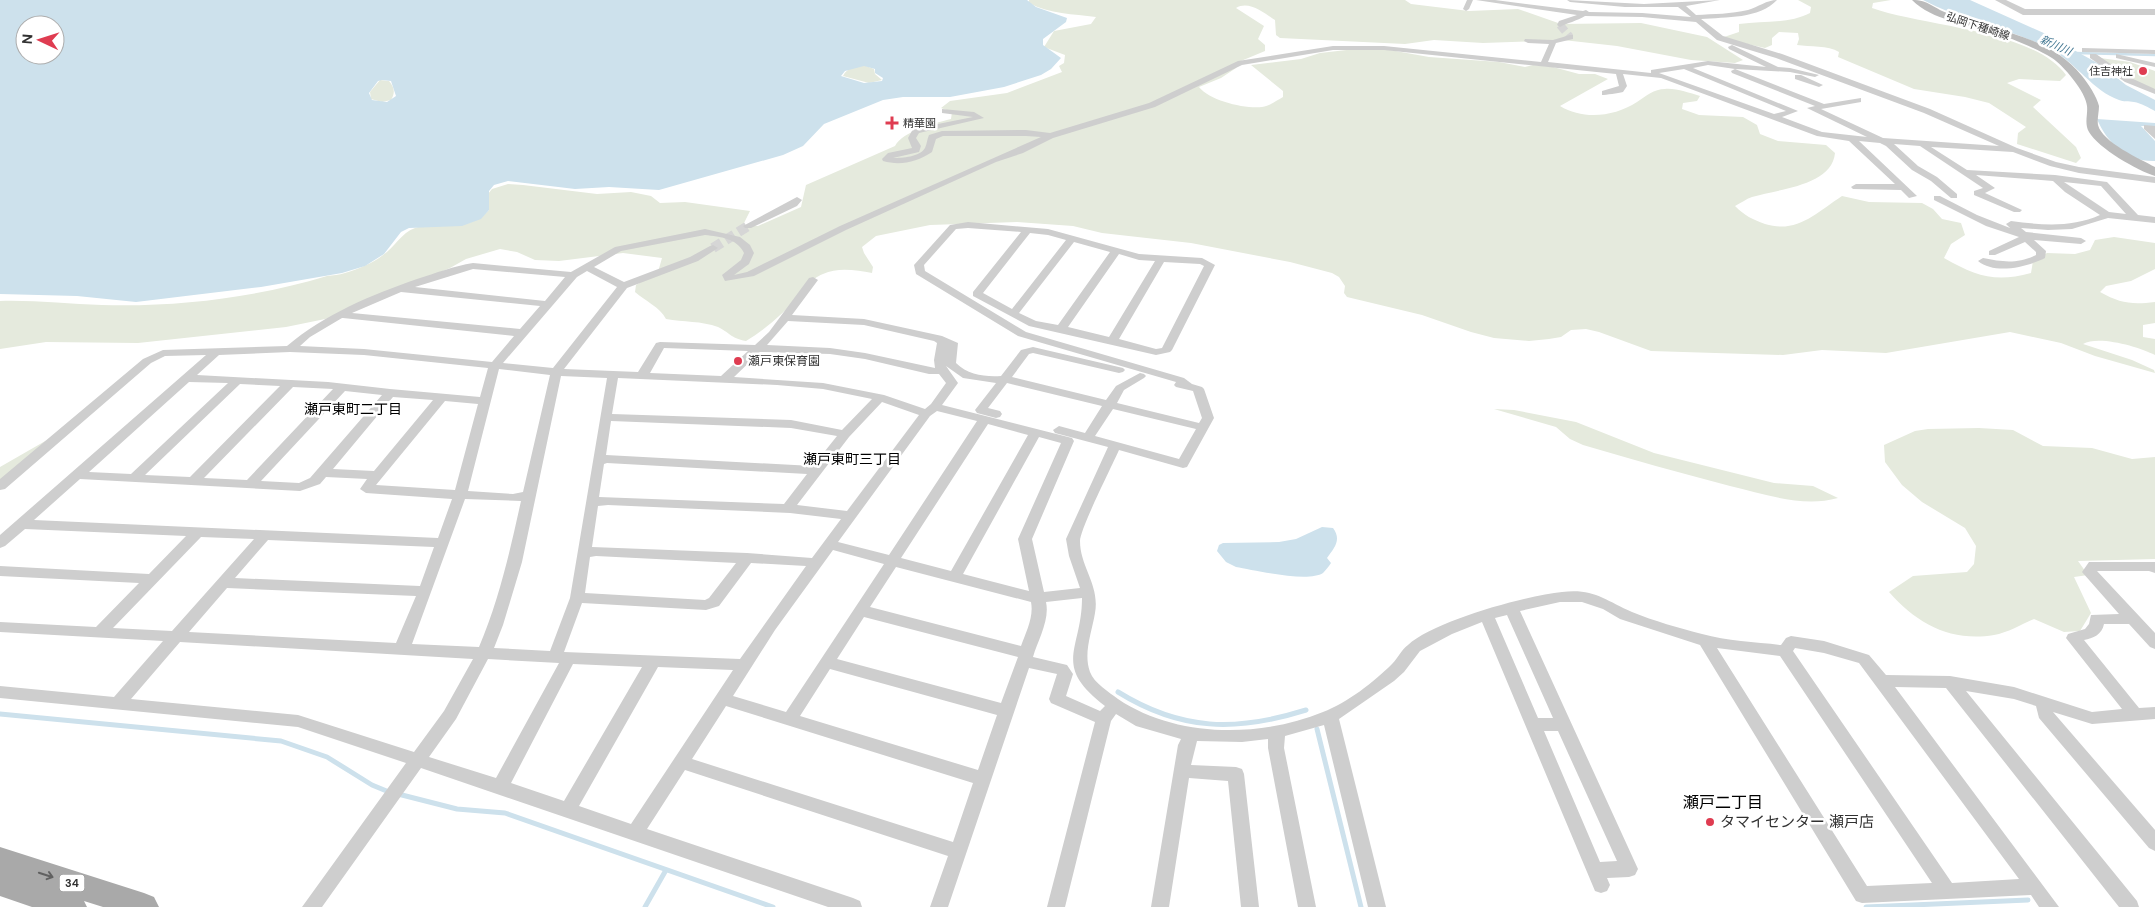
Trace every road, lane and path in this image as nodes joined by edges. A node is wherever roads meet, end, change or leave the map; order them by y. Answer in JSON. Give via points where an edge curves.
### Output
{"nodes":[{"id":1,"x":1470,"y":0,"type":"edge"},
{"id":2,"x":1479,"y":0,"type":"edge"},
{"id":3,"x":1570,"y":0,"type":"edge"},
{"id":4,"x":1717,"y":0,"type":"edge"},
{"id":5,"x":1774,"y":0,"type":"edge"},
{"id":6,"x":1917,"y":0,"type":"edge"},
{"id":7,"x":1999,"y":0,"type":"edge"},
{"id":8,"x":1588,"y":2,"type":"junction"},
{"id":9,"x":1679,"y":4,"type":"junction"},
{"id":10,"x":1466,"y":8,"type":"dead end"},
{"id":11,"x":2155,"y":12,"type":"edge"},
{"id":12,"x":1585,"y":13,"type":"junction"},
{"id":13,"x":1697,"y":19,"type":"junction"},
{"id":14,"x":1560,"y":24,"type":"dead end"},
{"id":15,"x":1570,"y":37,"type":"dead end"},
{"id":16,"x":1528,"y":41,"type":"dead end"},
{"id":17,"x":1553,"y":42,"type":"junction"},
{"id":18,"x":1730,"y":45,"type":"dead end"},
{"id":19,"x":2085,"y":50,"type":"dead end"},
{"id":20,"x":2155,"y":52,"type":"edge"},
{"id":21,"x":2119,"y":56,"type":"junction"},
{"id":22,"x":2155,"y":57,"type":"edge"},
{"id":23,"x":1544,"y":64,"type":"junction"},
{"id":24,"x":1719,"y":64,"type":"junction"},
{"id":25,"x":1682,"y":66,"type":"junction"},
{"id":26,"x":2155,"y":67,"type":"edge"},
{"id":27,"x":1779,"y":69,"type":"junction"},
{"id":28,"x":1619,"y":72,"type":"junction"},
{"id":29,"x":1646,"y":73,"type":"junction"},
{"id":30,"x":1832,"y":76,"type":"junction"},
{"id":31,"x":1648,"y":84,"type":"dead end"},
{"id":32,"x":1819,"y":85,"type":"dead end"},
{"id":33,"x":2155,"y":92,"type":"edge"},
{"id":34,"x":1605,"y":93,"type":"dead end"},
{"id":35,"x":1858,"y":100,"type":"dead end"},
{"id":36,"x":1822,"y":106,"type":"junction"},
{"id":37,"x":1811,"y":108,"type":"junction"},
{"id":38,"x":945,"y":111,"type":"dead end"},
{"id":39,"x":1794,"y":111,"type":"junction"},
{"id":40,"x":1774,"y":117,"type":"junction"},
{"id":41,"x":2155,"y":128,"type":"edge"},
{"id":42,"x":1050,"y":136,"type":"junction"},
{"id":43,"x":2155,"y":136,"type":"edge"},
{"id":44,"x":1852,"y":139,"type":"junction"},
{"id":45,"x":1884,"y":142,"type":"junction"},
{"id":46,"x":1922,"y":144,"type":"junction"},
{"id":47,"x":2014,"y":150,"type":"junction"},
{"id":48,"x":2053,"y":164,"type":"junction"},
{"id":49,"x":2153,"y":170,"type":"edge"},
{"id":50,"x":1964,"y":172,"type":"junction"},
{"id":51,"x":2055,"y":178,"type":"junction"},
{"id":52,"x":2155,"y":180,"type":"edge"},
{"id":53,"x":1856,"y":187,"type":"dead end"},
{"id":54,"x":1903,"y":187,"type":"junction"},
{"id":55,"x":1912,"y":196,"type":"dead end"},
{"id":56,"x":1954,"y":196,"type":"dead end"},
{"id":57,"x":1937,"y":198,"type":"dead end"},
{"id":58,"x":797,"y":200,"type":"dead end"},
{"id":59,"x":2017,"y":210,"type":"dead end"},
{"id":60,"x":2106,"y":215,"type":"junction"},
{"id":61,"x":2134,"y":217,"type":"junction"},
{"id":62,"x":2155,"y":220,"type":"edge"},
{"id":63,"x":748,"y":226,"type":"tunnel mouth"},
{"id":64,"x":1028,"y":231,"type":"junction"},
{"id":65,"x":2027,"y":237,"type":"junction"},
{"id":66,"x":1072,"y":238,"type":"junction"},
{"id":67,"x":2081,"y":241,"type":"dead end"},
{"id":68,"x":713,"y":248,"type":"tunnel mouth"},
{"id":69,"x":1116,"y":251,"type":"junction"},
{"id":70,"x":1992,"y":253,"type":"dead end"},
{"id":71,"x":1161,"y":259,"type":"junction"},
{"id":72,"x":1983,"y":261,"type":"dead end"},
{"id":73,"x":586,"y":267,"type":"junction"},
{"id":74,"x":573,"y":275,"type":"junction"},
{"id":75,"x":813,"y":280,"type":"dead end"},
{"id":76,"x":623,"y":286,"type":"junction"},
{"id":77,"x":400,"y":289,"type":"junction"},
{"id":78,"x":547,"y":304,"type":"junction"},
{"id":79,"x":1013,"y":314,"type":"junction"},
{"id":80,"x":343,"y":315,"type":"junction"},
{"id":81,"x":786,"y":318,"type":"junction"},
{"id":82,"x":1061,"y":330,"type":"junction"},
{"id":83,"x":522,"y":333,"type":"junction"},
{"id":84,"x":1112,"y":341,"type":"junction"},
{"id":85,"x":943,"y":342,"type":"junction"},
{"id":86,"x":290,"y":348,"type":"junction"},
{"id":87,"x":759,"y":348,"type":"junction"},
{"id":88,"x":218,"y":350,"type":"junction"},
{"id":89,"x":494,"y":367,"type":"junction"},
{"id":90,"x":940,"y":371,"type":"junction"},
{"id":91,"x":556,"y":372,"type":"junction"},
{"id":92,"x":614,"y":375,"type":"junction"},
{"id":93,"x":642,"y":376,"type":"junction"},
{"id":94,"x":1140,"y":376,"type":"junction"},
{"id":95,"x":188,"y":378,"type":"junction"},
{"id":96,"x":725,"y":379,"type":"junction"},
{"id":97,"x":1004,"y":379,"type":"junction"},
{"id":98,"x":238,"y":380,"type":"junction"},
{"id":99,"x":290,"y":383,"type":"junction"},
{"id":100,"x":342,"y":387,"type":"junction"},
{"id":101,"x":1188,"y":387,"type":"junction"},
{"id":102,"x":390,"y":393,"type":"junction"},
{"id":103,"x":880,"y":397,"type":"junction"},
{"id":104,"x":441,"y":398,"type":"junction"},
{"id":105,"x":484,"y":401,"type":"junction"},
{"id":106,"x":1108,"y":403,"type":"junction"},
{"id":107,"x":930,"y":410,"type":"junction"},
{"id":108,"x":605,"y":417,"type":"junction"},
{"id":109,"x":985,"y":419,"type":"junction"},
{"id":110,"x":1202,"y":427,"type":"junction"},
{"id":111,"x":1036,"y":432,"type":"junction"},
{"id":112,"x":845,"y":434,"type":"junction"},
{"id":113,"x":1088,"y":438,"type":"junction"},
{"id":114,"x":1114,"y":446,"type":"junction"},
{"id":115,"x":598,"y":461,"type":"junction"},
{"id":116,"x":816,"y":470,"type":"junction"},
{"id":117,"x":323,"y":473,"type":"junction"},
{"id":118,"x":76,"y":475,"type":"junction"},
{"id":119,"x":378,"y":475,"type":"junction"},
{"id":120,"x":134,"y":478,"type":"junction"},
{"id":121,"x":193,"y":481,"type":"junction"},
{"id":122,"x":250,"y":484,"type":"junction"},
{"id":123,"x":0,"y":486,"type":"edge"},
{"id":124,"x":461,"y":493,"type":"junction"},
{"id":125,"x":528,"y":496,"type":"junction"},
{"id":126,"x":592,"y":502,"type":"junction"},
{"id":127,"x":790,"y":509,"type":"junction"},
{"id":128,"x":852,"y":516,"type":"junction"},
{"id":129,"x":22,"y":524,"type":"junction"},
{"id":130,"x":197,"y":533,"type":"junction"},
{"id":131,"x":264,"y":536,"type":"junction"},
{"id":132,"x":0,"y":543,"type":"edge"},
{"id":133,"x":441,"y":543,"type":"junction"},
{"id":134,"x":830,"y":545,"type":"junction"},
{"id":135,"x":584,"y":554,"type":"junction"},
{"id":136,"x":747,"y":558,"type":"junction"},
{"id":137,"x":892,"y":561,"type":"junction"},
{"id":138,"x":816,"y":564,"type":"junction"},
{"id":139,"x":2155,"y":568,"type":"edge"},
{"id":140,"x":0,"y":570,"type":"edge"},
{"id":141,"x":955,"y":576,"type":"junction"},
{"id":142,"x":153,"y":579,"type":"junction"},
{"id":143,"x":223,"y":583,"type":"junction"},
{"id":144,"x":425,"y":591,"type":"junction"},
{"id":145,"x":1088,"y":592,"type":"junction"},
{"id":146,"x":577,"y":598,"type":"junction"},
{"id":147,"x":1037,"y":598,"type":"junction"},
{"id":148,"x":1511,"y":608,"type":"junction"},
{"id":149,"x":859,"y":610,"type":"junction"},
{"id":150,"x":1486,"y":616,"type":"junction"},
{"id":151,"x":2134,"y":620,"type":"junction"},
{"id":152,"x":0,"y":627,"type":"edge"},
{"id":153,"x":100,"y":632,"type":"junction"},
{"id":154,"x":176,"y":636,"type":"junction"},
{"id":155,"x":1705,"y":641,"type":"junction"},
{"id":156,"x":2155,"y":643,"type":"edge"},
{"id":157,"x":400,"y":649,"type":"junction"},
{"id":158,"x":1785,"y":651,"type":"junction"},
{"id":159,"x":484,"y":653,"type":"junction"},
{"id":160,"x":1024,"y":657,"type":"junction"},
{"id":161,"x":562,"y":658,"type":"junction"},
{"id":162,"x":653,"y":662,"type":"junction"},
{"id":163,"x":826,"y":662,"type":"junction"},
{"id":164,"x":742,"y":665,"type":"junction"},
{"id":165,"x":1882,"y":681,"type":"junction"},
{"id":166,"x":1950,"y":682,"type":"junction"},
{"id":167,"x":0,"y":692,"type":"edge"},
{"id":168,"x":722,"y":699,"type":"junction"},
{"id":169,"x":2043,"y":702,"type":"junction"},
{"id":170,"x":118,"y":703,"type":"junction"},
{"id":171,"x":1114,"y":705,"type":"junction"},
{"id":172,"x":1006,"y":711,"type":"junction"},
{"id":173,"x":2155,"y":713,"type":"edge"},
{"id":174,"x":2136,"y":715,"type":"junction"},
{"id":175,"x":1330,"y":717,"type":"junction"},
{"id":176,"x":1104,"y":719,"type":"junction"},
{"id":177,"x":790,"y":720,"type":"junction"},
{"id":178,"x":1563,"y":724,"type":"junction"},
{"id":179,"x":1533,"y":725,"type":"junction"},
{"id":180,"x":1277,"y":732,"type":"junction"},
{"id":181,"x":1192,"y":735,"type":"junction"},
{"id":182,"x":418,"y":760,"type":"junction"},
{"id":183,"x":681,"y":762,"type":"junction"},
{"id":184,"x":1182,"y":771,"type":"junction"},
{"id":185,"x":983,"y":779,"type":"junction"},
{"id":186,"x":499,"y":786,"type":"junction"},
{"id":187,"x":568,"y":810,"type":"junction"},
{"id":188,"x":635,"y":833,"type":"junction"},
{"id":189,"x":2155,"y":843,"type":"edge"},
{"id":190,"x":958,"y":851,"type":"junction"},
{"id":191,"x":0,"y":860,"type":"edge"},
{"id":192,"x":0,"y":883,"type":"edge"},
{"id":193,"x":2035,"y":887,"type":"junction"},
{"id":194,"x":1948,"y":892,"type":"junction"},
{"id":195,"x":72,"y":907,"type":"edge"},
{"id":196,"x":144,"y":907,"type":"edge"},
{"id":197,"x":311,"y":907,"type":"edge"},
{"id":198,"x":853,"y":907,"type":"edge"},
{"id":199,"x":939,"y":907,"type":"edge"},
{"id":200,"x":1056,"y":907,"type":"edge"},
{"id":201,"x":1160,"y":907,"type":"edge"},
{"id":202,"x":1250,"y":907,"type":"edge"},
{"id":203,"x":1307,"y":907,"type":"edge"},
{"id":204,"x":1377,"y":907,"type":"edge"},
{"id":205,"x":2050,"y":907,"type":"edge"},
{"id":206,"x":2130,"y":907,"type":"edge"}],
"edges":[{"from":1,"to":10,"type":"street"},
{"from":2,"to":12,"type":"street"},
{"from":3,"to":8,"type":"street"},
{"from":4,"to":9,"type":"street"},
{"from":5,"to":13,"type":"street","via":[[1764,8]]},
{"from":6,"to":49,"type":"main road","name":"弘岡下種崎線","via":[[1943,14],[1996,30],[2056,56],[2078,78],[2089,97],[2093,105],[2092,124],[2106,145]]},
{"from":7,"to":11,"type":"street","via":[[2023,12]]},
{"from":8,"to":9,"type":"street"},
{"from":8,"to":12,"type":"street"},
{"from":9,"to":13,"type":"street"},
{"from":12,"to":13,"type":"street"},
{"from":12,"to":14,"type":"street"},
{"from":13,"to":30,"type":"street","via":[[1720,38]]},
{"from":15,"to":17,"type":"street"},
{"from":16,"to":17,"type":"street"},
{"from":17,"to":23,"type":"street"},
{"from":18,"to":27,"type":"street"},
{"from":19,"to":20,"type":"street"},
{"from":21,"to":22,"type":"street"},
{"from":21,"to":26,"type":"street"},
{"from":21,"to":33,"type":"street","via":[[2093,56],[2128,80]]},
{"from":23,"to":28,"type":"street"},
{"from":23,"to":42,"type":"street","via":[[1384,48],[1332,48],[1241,63],[1152,105]]},
{"from":24,"to":25,"type":"street"},
{"from":24,"to":27,"type":"street"},
{"from":24,"to":36,"type":"street"},
{"from":25,"to":29,"type":"street"},
{"from":25,"to":39,"type":"street"},
{"from":27,"to":30,"type":"street"},
{"from":27,"to":32,"type":"street"},
{"from":28,"to":29,"type":"street"},
{"from":28,"to":34,"type":"street","via":[[1623,86],[1620,90]]},
{"from":29,"to":31,"type":"street"},
{"from":29,"to":40,"type":"street"},
{"from":30,"to":47,"type":"street","via":[[1927,111]]},
{"from":35,"to":36,"type":"street"},
{"from":36,"to":37,"type":"street"},
{"from":37,"to":39,"type":"street"},
{"from":37,"to":45,"type":"street"},
{"from":38,"to":42,"type":"street","via":[[974,114],[980,118],[916,131],[912,138],[916,150],[886,159],[898,161],[925,154],[931,148],[932,137],[942,134],[1026,132]]},
{"from":39,"to":40,"type":"street"},
{"from":40,"to":44,"type":"street","via":[[1820,134]]},
{"from":41,"to":43,"type":"street","via":[[2147,127]]},
{"from":42,"to":73,"type":"street","via":[[843,228],[750,274],[729,279],[727,275],[749,257],[743,242],[720,233],[705,232],[618,249]]},
{"from":44,"to":45,"type":"street"},
{"from":44,"to":54,"type":"street"},
{"from":45,"to":46,"type":"street"},
{"from":45,"to":56,"type":"street"},
{"from":46,"to":47,"type":"street"},
{"from":46,"to":50,"type":"street"},
{"from":47,"to":48,"type":"street"},
{"from":48,"to":51,"type":"street","via":[[2051,173]]},
{"from":48,"to":52,"type":"street"},
{"from":50,"to":51,"type":"street"},
{"from":50,"to":59,"type":"street","via":[[1990,188],[1977,193]]},
{"from":51,"to":60,"type":"street"},
{"from":51,"to":61,"type":"street","via":[[2104,184]]},
{"from":53,"to":54,"type":"street"},
{"from":54,"to":55,"type":"street"},
{"from":57,"to":65,"type":"street","via":[[1992,227]]},
{"from":58,"to":63,"type":"street"},
{"from":60,"to":61,"type":"street"},
{"from":60,"to":65,"type":"street","via":[[2068,228],[2011,224]]},
{"from":61,"to":62,"type":"street"},
{"from":64,"to":66,"type":"street"},
{"from":64,"to":79,"type":"street","via":[[977,294]]},
{"from":64,"to":101,"type":"street","via":[[968,225],[952,227],[919,265],[920,272],[1022,334],[1180,380]]},
{"from":65,"to":67,"type":"street"},
{"from":65,"to":70,"type":"street"},
{"from":65,"to":72,"type":"street","via":[[2041,251],[2041,256],[2026,265],[2008,266]]},
{"from":66,"to":69,"type":"street"},
{"from":66,"to":79,"type":"street"},
{"from":68,"to":76,"type":"street","via":[[694,259]]},
{"from":69,"to":71,"type":"street"},
{"from":69,"to":82,"type":"street"},
{"from":71,"to":84,"type":"street"},
{"from":71,"to":84,"type":"street","via":[[1202,261],[1210,265],[1166,350],[1156,352]]},
{"from":73,"to":74,"type":"street"},
{"from":73,"to":76,"type":"street"},
{"from":74,"to":77,"type":"street","via":[[473,266]]},
{"from":74,"to":78,"type":"street"},
{"from":75,"to":81,"type":"street"},
{"from":76,"to":91,"type":"street"},
{"from":77,"to":78,"type":"street"},
{"from":77,"to":80,"type":"street"},
{"from":78,"to":83,"type":"street"},
{"from":79,"to":82,"type":"street","via":[[1033,324]]},
{"from":80,"to":83,"type":"street"},
{"from":80,"to":86,"type":"street","via":[[304,334]]},
{"from":81,"to":85,"type":"street","via":[[864,322],[938,338]]},
{"from":81,"to":87,"type":"street"},
{"from":82,"to":84,"type":"street"},
{"from":83,"to":89,"type":"street"},
{"from":85,"to":90,"type":"street","via":[[938,365]]},
{"from":85,"to":97,"type":"street","via":[[952,343],[950,364],[957,373]]},
{"from":86,"to":88,"type":"street"},
{"from":86,"to":89,"type":"street","via":[[364,352]]},
{"from":87,"to":90,"type":"street","via":[[830,351]]},
{"from":87,"to":93,"type":"street","via":[[660,344]]},
{"from":87,"to":96,"type":"street"},
{"from":88,"to":95,"type":"street"},
{"from":88,"to":123,"type":"street","via":[[163,354],[147,361]]},
{"from":89,"to":91,"type":"street"},
{"from":89,"to":105,"type":"street"},
{"from":90,"to":107,"type":"street","via":[[952,383]]},
{"from":91,"to":92,"type":"street"},
{"from":91,"to":125,"type":"street"},
{"from":92,"to":93,"type":"street"},
{"from":92,"to":108,"type":"street"},
{"from":93,"to":96,"type":"street"},
{"from":94,"to":97,"type":"street","via":[[1033,350],[1025,352]]},
{"from":94,"to":101,"type":"street"},
{"from":94,"to":106,"type":"street","via":[[1120,388]]},
{"from":95,"to":98,"type":"street"},
{"from":95,"to":118,"type":"street"},
{"from":96,"to":103,"type":"street","via":[[823,386]]},
{"from":97,"to":106,"type":"street"},
{"from":97,"to":113,"type":"street","via":[[982,410]]},
{"from":98,"to":99,"type":"street"},
{"from":98,"to":120,"type":"street"},
{"from":99,"to":100,"type":"street"},
{"from":99,"to":121,"type":"street"},
{"from":100,"to":102,"type":"street"},
{"from":100,"to":122,"type":"street"},
{"from":101,"to":110,"type":"street","via":[[1198,389],[1208,418]]},
{"from":102,"to":104,"type":"street"},
{"from":102,"to":117,"type":"street"},
{"from":103,"to":107,"type":"street"},
{"from":103,"to":112,"type":"street"},
{"from":104,"to":105,"type":"street"},
{"from":104,"to":119,"type":"street"},
{"from":105,"to":124,"type":"street"},
{"from":106,"to":110,"type":"street"},
{"from":106,"to":113,"type":"street"},
{"from":107,"to":109,"type":"street"},
{"from":107,"to":128,"type":"street"},
{"from":108,"to":112,"type":"street","via":[[791,424]]},
{"from":108,"to":115,"type":"street"},
{"from":109,"to":111,"type":"street"},
{"from":109,"to":137,"type":"street"},
{"from":110,"to":114,"type":"street","via":[[1183,464]]},
{"from":111,"to":141,"type":"street"},
{"from":111,"to":147,"type":"street","via":[[1068,441],[1025,538]]},
{"from":112,"to":116,"type":"street"},
{"from":113,"to":114,"type":"street"},
{"from":114,"to":145,"type":"street","via":[[1073,539]]},
{"from":115,"to":116,"type":"street"},
{"from":115,"to":126,"type":"street"},
{"from":116,"to":127,"type":"street","via":[[791,502]]},
{"from":117,"to":119,"type":"street"},
{"from":117,"to":122,"type":"street","via":[[315,481],[300,487]]},
{"from":118,"to":120,"type":"street"},
{"from":118,"to":129,"type":"street"},
{"from":119,"to":124,"type":"street","via":[[366,489]]},
{"from":120,"to":121,"type":"street"},
{"from":121,"to":122,"type":"street"},
{"from":124,"to":125,"type":"street","via":[[513,498]]},
{"from":124,"to":133,"type":"street"},
{"from":125,"to":159,"type":"street","via":[[515,562]]},
{"from":126,"to":127,"type":"street","via":[[608,500]]},
{"from":126,"to":135,"type":"street"},
{"from":127,"to":128,"type":"street"},
{"from":128,"to":134,"type":"street"},
{"from":129,"to":130,"type":"street"},
{"from":129,"to":132,"type":"street"},
{"from":130,"to":131,"type":"street"},
{"from":130,"to":142,"type":"street"},
{"from":131,"to":133,"type":"street"},
{"from":131,"to":143,"type":"street"},
{"from":133,"to":144,"type":"street"},
{"from":134,"to":137,"type":"street"},
{"from":134,"to":138,"type":"street"},
{"from":135,"to":136,"type":"street","via":[[596,551]]},
{"from":135,"to":146,"type":"street"},
{"from":136,"to":138,"type":"street"},
{"from":136,"to":146,"type":"street","via":[[714,602],[706,605]]},
{"from":137,"to":141,"type":"street"},
{"from":137,"to":149,"type":"street"},
{"from":138,"to":164,"type":"street"},
{"from":139,"to":151,"type":"street","via":[[2094,565],[2090,572]]},
{"from":140,"to":142,"type":"street"},
{"from":141,"to":147,"type":"street"},
{"from":142,"to":153,"type":"street"},
{"from":143,"to":144,"type":"street"},
{"from":143,"to":154,"type":"street"},
{"from":144,"to":157,"type":"street","via":[[407,640]]},
{"from":145,"to":147,"type":"street"},
{"from":145,"to":171,"type":"street","via":[[1090,604],[1080,644],[1080,663],[1084,678]]},
{"from":146,"to":161,"type":"street"},
{"from":147,"to":160,"type":"street","via":[[1038,620]]},
{"from":148,"to":150,"type":"street"},
{"from":148,"to":155,"type":"street","via":[[1547,598],[1578,596]]},
{"from":148,"to":178,"type":"street"},
{"from":149,"to":160,"type":"street"},
{"from":149,"to":163,"type":"street"},
{"from":150,"to":175,"type":"street","via":[[1414,647],[1397,669]]},
{"from":150,"to":179,"type":"street"},
{"from":151,"to":156,"type":"street"},
{"from":151,"to":174,"type":"street","via":[[2096,619],[2097,626],[2090,634],[2073,638]]},
{"from":152,"to":153,"type":"street"},
{"from":153,"to":154,"type":"street"},
{"from":154,"to":157,"type":"street"},
{"from":154,"to":170,"type":"street"},
{"from":155,"to":158,"type":"street"},
{"from":155,"to":194,"type":"street","via":[[1862,895]]},
{"from":157,"to":159,"type":"street"},
{"from":158,"to":165,"type":"street","via":[[1791,642],[1824,647],[1864,659]]},
{"from":158,"to":194,"type":"street"},
{"from":159,"to":161,"type":"street"},
{"from":159,"to":182,"type":"street","via":[[450,715]]},
{"from":160,"to":172,"type":"street"},
{"from":160,"to":176,"type":"street","via":[[1062,669],[1065,674],[1056,699]]},
{"from":161,"to":162,"type":"street"},
{"from":161,"to":186,"type":"street","via":[[507,776]]},
{"from":162,"to":164,"type":"street"},
{"from":162,"to":187,"type":"street"},
{"from":163,"to":172,"type":"street"},
{"from":163,"to":177,"type":"street"},
{"from":164,"to":168,"type":"street"},
{"from":165,"to":166,"type":"street"},
{"from":165,"to":193,"type":"street"},
{"from":166,"to":169,"type":"street","via":[[2014,693]]},
{"from":166,"to":206,"type":"street"},
{"from":167,"to":170,"type":"street"},
{"from":168,"to":177,"type":"street"},
{"from":168,"to":183,"type":"street"},
{"from":169,"to":174,"type":"street","via":[[2092,718]]},
{"from":169,"to":189,"type":"street","via":[[2045,714]]},
{"from":170,"to":182,"type":"street","via":[[298,721]]},
{"from":171,"to":176,"type":"street"},
{"from":171,"to":181,"type":"street","via":[[1128,715],[1155,726]]},
{"from":172,"to":185,"type":"street"},
{"from":173,"to":174,"type":"street"},
{"from":175,"to":180,"type":"street"},
{"from":175,"to":204,"type":"street"},
{"from":176,"to":200,"type":"street"},
{"from":177,"to":185,"type":"street"},
{"from":178,"to":179,"type":"street"},
{"from":178,"to":179,"type":"street","via":[[1630,869],[1598,878]]},
{"from":180,"to":181,"type":"street"},
{"from":180,"to":203,"type":"street","via":[[1276,748]]},
{"from":181,"to":184,"type":"street","via":[[1186,745]]},
{"from":182,"to":186,"type":"street"},
{"from":182,"to":197,"type":"street"},
{"from":183,"to":188,"type":"street"},
{"from":183,"to":190,"type":"street"},
{"from":184,"to":201,"type":"street"},
{"from":184,"to":202,"type":"street","via":[[1236,774]]},
{"from":185,"to":190,"type":"street"},
{"from":186,"to":187,"type":"street"},
{"from":187,"to":188,"type":"street"},
{"from":188,"to":198,"type":"street"},
{"from":190,"to":199,"type":"street"},
{"from":191,"to":196,"type":"main road","number":"34","one_way":true},
{"from":192,"to":195,"type":"main road","number":"34"},
{"from":193,"to":194,"type":"street"},
{"from":193,"to":205,"type":"street"}]}
